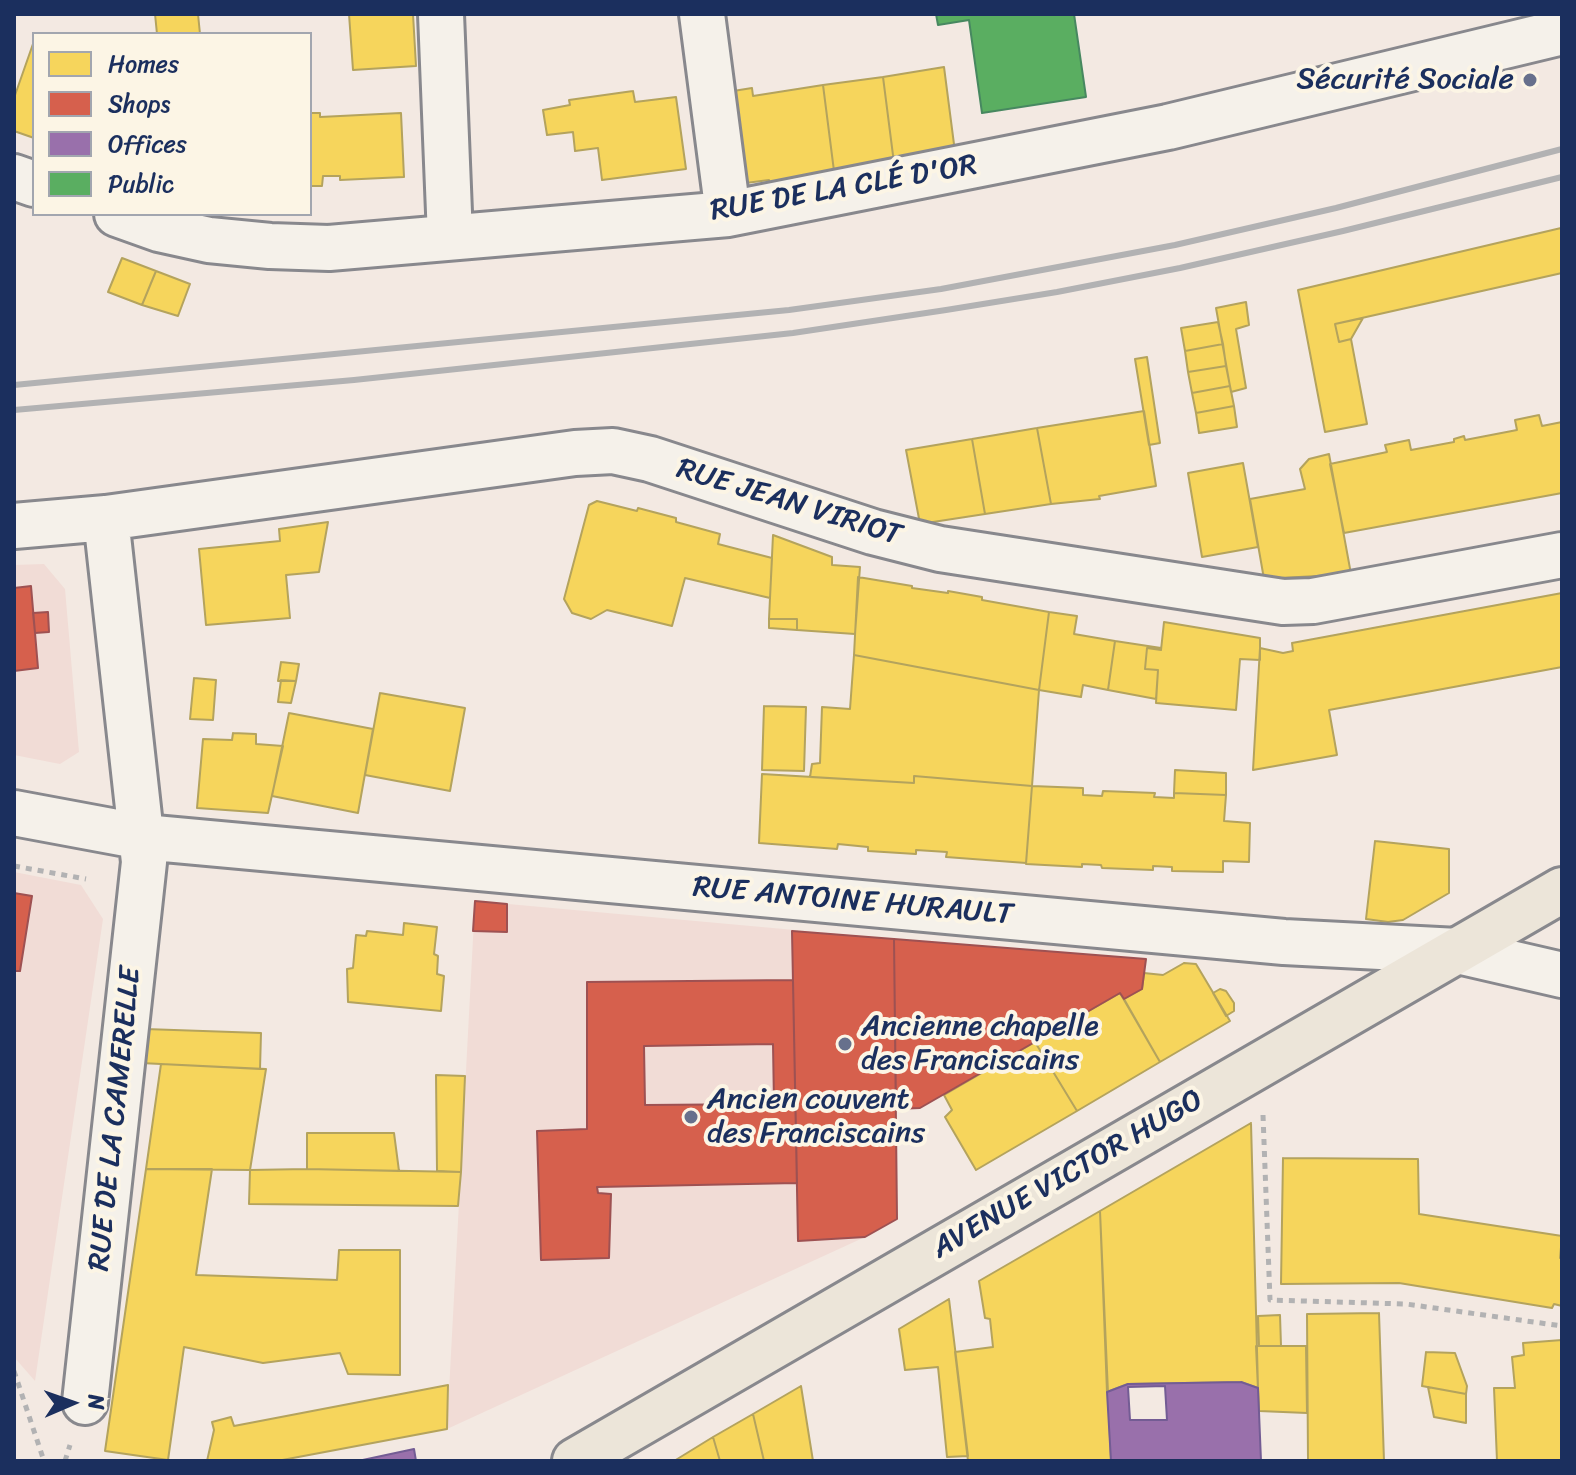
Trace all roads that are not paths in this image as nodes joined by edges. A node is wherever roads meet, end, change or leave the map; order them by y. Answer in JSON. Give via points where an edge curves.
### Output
{"nodes":[{"id":1,"x":441,"y":14,"type":"edge"},
{"id":2,"x":702,"y":14,"type":"edge"},
{"id":3,"x":1562,"y":32,"type":"edge"},
{"id":4,"x":728,"y":214,"type":"junction"},
{"id":5,"x":123,"y":216,"type":"edge"},
{"id":6,"x":450,"y":237,"type":"junction"},
{"id":7,"x":106,"y":518,"type":"junction"},
{"id":8,"x":14,"y":526,"type":"edge"},
{"id":9,"x":1562,"y":555,"type":"edge"},
{"id":10,"x":14,"y":813,"type":"edge"},
{"id":11,"x":143,"y":837,"type":"junction"},
{"id":12,"x":1562,"y":890,"type":"edge"},
{"id":13,"x":1458,"y":951,"type":"junction"},
{"id":14,"x":1562,"y":975,"type":"edge"},
{"id":15,"x":85,"y":1402,"type":"dead end"},
{"id":16,"x":575,"y":1461,"type":"edge"}],
"edges":[{"from":1,"to":6,"type":"street"},
{"from":2,"to":4,"type":"street"},
{"from":3,"to":4,"type":"street","name":"RUE DE LA CLÉ D'OR","via":[[1168,127]]},
{"from":4,"to":6,"type":"street","name":"RUE DE LA CLÉ D'OR"},
{"from":5,"to":6,"type":"street","name":"RUE DE LA CLÉ D'OR","via":[[209,240],[270,246],[329,248]]},
{"from":7,"to":8,"type":"street","name":"RUE JEAN VIRIOT"},
{"from":7,"to":9,"type":"street","name":"RUE JEAN VIRIOT","via":[[613,451],[940,549],[1283,602]]},
{"from":7,"to":11,"type":"street"},
{"from":10,"to":11,"type":"street","name":"RUE ANTOINE HURAULT"},
{"from":11,"to":13,"type":"street","name":"RUE ANTOINE HURAULT","via":[[1284,942]]},
{"from":11,"to":15,"type":"street","name":"RUE DE LA CAMERELLE"},
{"from":12,"to":13,"type":"main road","name":"AVENUE VICTOR HUGO"},
{"from":13,"to":14,"type":"street","name":"RUE ANTOINE HURAULT"},
{"from":13,"to":16,"type":"main road","name":"AVENUE VICTOR HUGO"}]}
